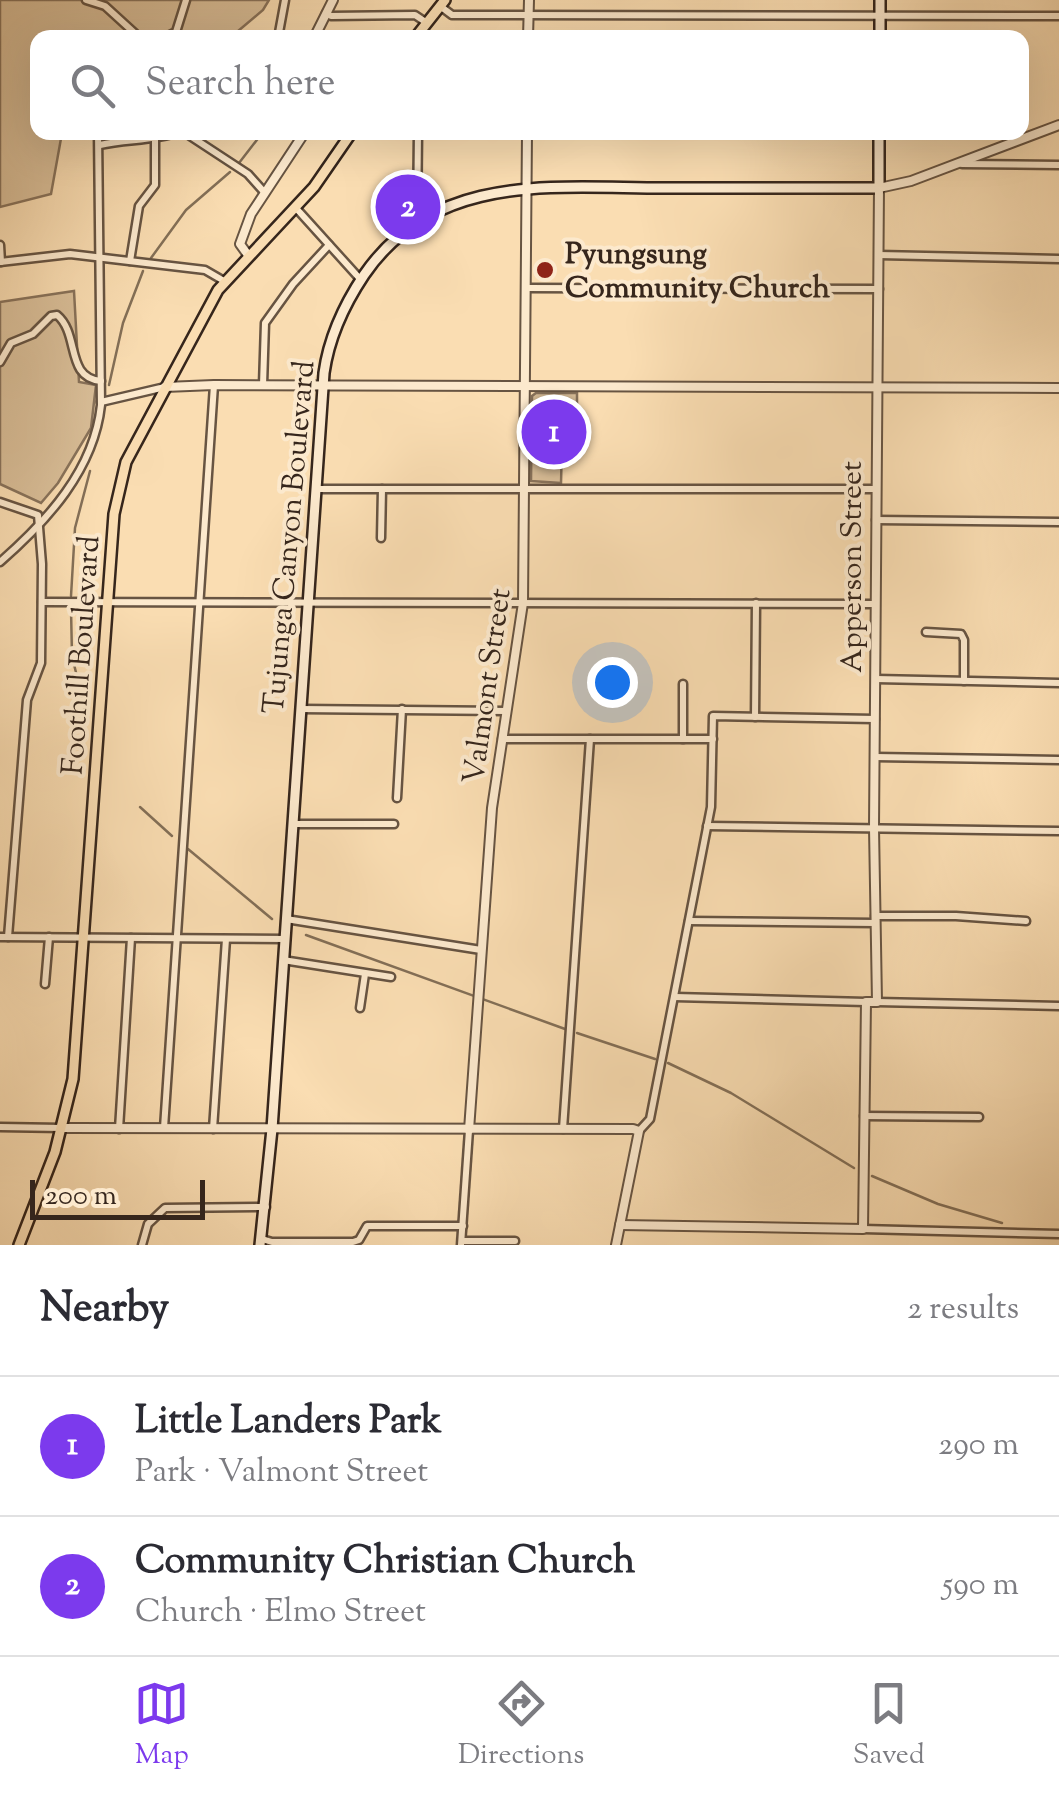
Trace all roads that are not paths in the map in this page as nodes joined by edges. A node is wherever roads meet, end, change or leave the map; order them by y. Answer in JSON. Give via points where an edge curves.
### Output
{"nodes":[{"id":1,"x":86,"y":0,"type":"edge"},
{"id":2,"x":186,"y":0,"type":"edge"},
{"id":3,"x":284,"y":0,"type":"edge"},
{"id":4,"x":332,"y":0,"type":"edge"},
{"id":5,"x":528,"y":0,"type":"edge"},
{"id":6,"x":880,"y":0,"type":"edge"},
{"id":7,"x":442,"y":3,"type":"edge"},
{"id":8,"x":326,"y":12,"type":"junction"},
{"id":9,"x":528,"y":15,"type":"junction"},
{"id":10,"x":880,"y":16,"type":"junction"},
{"id":11,"x":1059,"y":16,"type":"edge"},
{"id":12,"x":426,"y":23,"type":"junction"},
{"id":13,"x":133,"y":30,"type":"edge"},
{"id":14,"x":177,"y":30,"type":"edge"},
{"id":15,"x":279,"y":30,"type":"edge"},
{"id":16,"x":318,"y":30,"type":"edge"},
{"id":17,"x":421,"y":30,"type":"edge"},
{"id":18,"x":528,"y":30,"type":"edge"},
{"id":19,"x":880,"y":30,"type":"edge"},
{"id":20,"x":1059,"y":125,"type":"edge"},
{"id":21,"x":1029,"y":137,"type":"edge"},
{"id":22,"x":99,"y":140,"type":"edge"},
{"id":23,"x":127,"y":140,"type":"edge"},
{"id":24,"x":155,"y":140,"type":"joint"},
{"id":25,"x":194,"y":140,"type":"edge"},
{"id":26,"x":299,"y":140,"type":"edge"},
{"id":27,"x":347,"y":140,"type":"edge"},
{"id":28,"x":418,"y":140,"type":"edge"},
{"id":29,"x":527,"y":140,"type":"edge"},
{"id":30,"x":879,"y":140,"type":"edge"},
{"id":31,"x":1021,"y":140,"type":"edge"},
{"id":32,"x":996,"y":150,"type":"junction"},
{"id":33,"x":956,"y":163,"type":"junction"},
{"id":34,"x":1000,"y":165,"type":"junction"},
{"id":35,"x":1059,"y":165,"type":"edge"},
{"id":36,"x":527,"y":188,"type":"junction"},
{"id":37,"x":879,"y":188,"type":"junction"},
{"id":38,"x":265,"y":193,"type":"junction"},
{"id":39,"x":295,"y":207,"type":"junction"},
{"id":40,"x":417,"y":222,"type":"junction"},
{"id":41,"x":0,"y":244,"type":"edge"},
{"id":42,"x":329,"y":245,"type":"junction"},
{"id":43,"x":878,"y":255,"type":"junction"},
{"id":44,"x":248,"y":256,"type":"junction"},
{"id":45,"x":100,"y":258,"type":"junction"},
{"id":46,"x":1059,"y":258,"type":"edge"},
{"id":47,"x":130,"y":261,"type":"junction"},
{"id":48,"x":1,"y":262,"type":"edge"},
{"id":49,"x":360,"y":280,"type":"junction"},
{"id":50,"x":224,"y":281,"type":"junction"},
{"id":51,"x":526,"y":288,"type":"junction"},
{"id":52,"x":878,"y":290,"type":"junction"},
{"id":53,"x":0,"y":362,"type":"edge"},
{"id":54,"x":100,"y":381,"type":"junction"},
{"id":55,"x":214,"y":385,"type":"junction"},
{"id":56,"x":263,"y":385,"type":"junction"},
{"id":57,"x":323,"y":385,"type":"junction"},
{"id":58,"x":526,"y":385,"type":"junction"},
{"id":59,"x":878,"y":385,"type":"junction"},
{"id":60,"x":165,"y":388,"type":"junction"},
{"id":61,"x":1059,"y":388,"type":"edge"},
{"id":62,"x":100,"y":402,"type":"junction"},
{"id":63,"x":315,"y":489,"type":"junction"},
{"id":64,"x":382,"y":489,"type":"junction"},
{"id":65,"x":524,"y":489,"type":"junction"},
{"id":66,"x":876,"y":489,"type":"junction"},
{"id":67,"x":0,"y":502,"type":"edge"},
{"id":68,"x":876,"y":520,"type":"junction"},
{"id":69,"x":1059,"y":522,"type":"edge"},
{"id":70,"x":40,"y":528,"type":"junction"},
{"id":71,"x":381,"y":538,"type":"dead end"},
{"id":72,"x":0,"y":562,"type":"edge"},
{"id":73,"x":108,"y":601,"type":"junction"},
{"id":74,"x":200,"y":601,"type":"junction"},
{"id":75,"x":42,"y":602,"type":"junction"},
{"id":76,"x":306,"y":602,"type":"junction"},
{"id":77,"x":756,"y":603,"type":"junction"},
{"id":78,"x":523,"y":604,"type":"junction"},
{"id":79,"x":876,"y":604,"type":"junction"},
{"id":80,"x":926,"y":632,"type":"dead end"},
{"id":81,"x":876,"y":679,"type":"junction"},
{"id":82,"x":964,"y":680,"type":"junction"},
{"id":83,"x":1059,"y":683,"type":"edge"},
{"id":84,"x":683,"y":684,"type":"dead end"},
{"id":85,"x":299,"y":709,"type":"junction"},
{"id":86,"x":402,"y":709,"type":"junction"},
{"id":87,"x":506,"y":711,"type":"junction"},
{"id":88,"x":755,"y":717,"type":"junction"},
{"id":89,"x":876,"y":719,"type":"junction"},
{"id":90,"x":590,"y":739,"type":"junction"},
{"id":91,"x":683,"y":739,"type":"junction"},
{"id":92,"x":713,"y":739,"type":"junction"},
{"id":93,"x":502,"y":740,"type":"junction"},
{"id":94,"x":875,"y":757,"type":"junction"},
{"id":95,"x":1059,"y":760,"type":"edge"},
{"id":96,"x":397,"y":798,"type":"dead end"},
{"id":97,"x":293,"y":824,"type":"junction"},
{"id":98,"x":394,"y":824,"type":"dead end"},
{"id":99,"x":707,"y":826,"type":"junction"},
{"id":100,"x":874,"y":828,"type":"junction"},
{"id":101,"x":1059,"y":831,"type":"edge"},
{"id":102,"x":286,"y":920,"type":"junction"},
{"id":103,"x":874,"y":920,"type":"junction"},
{"id":104,"x":689,"y":921,"type":"junction"},
{"id":105,"x":1026,"y":921,"type":"dead end"},
{"id":106,"x":4,"y":937,"type":"edge"},
{"id":107,"x":49,"y":937,"type":"junction"},
{"id":108,"x":85,"y":938,"type":"junction"},
{"id":109,"x":131,"y":938,"type":"junction"},
{"id":110,"x":176,"y":939,"type":"junction"},
{"id":111,"x":226,"y":939,"type":"junction"},
{"id":112,"x":285,"y":939,"type":"junction"},
{"id":113,"x":481,"y":950,"type":"junction"},
{"id":114,"x":283,"y":960,"type":"junction"},
{"id":115,"x":366,"y":974,"type":"junction"},
{"id":116,"x":391,"y":976,"type":"dead end"},
{"id":117,"x":45,"y":984,"type":"dead end"},
{"id":118,"x":675,"y":997,"type":"junction"},
{"id":119,"x":866,"y":1002,"type":"junction"},
{"id":120,"x":877,"y":1002,"type":"junction"},
{"id":121,"x":1059,"y":1006,"type":"edge"},
{"id":122,"x":360,"y":1008,"type":"dead end"},
{"id":123,"x":864,"y":1116,"type":"junction"},
{"id":124,"x":979,"y":1117,"type":"dead end"},
{"id":125,"x":0,"y":1127,"type":"edge"},
{"id":126,"x":62,"y":1128,"type":"junction"},
{"id":127,"x":213,"y":1129,"type":"junction"},
{"id":128,"x":272,"y":1129,"type":"junction"},
{"id":129,"x":562,"y":1129,"type":"junction"},
{"id":130,"x":118,"y":1130,"type":"junction"},
{"id":131,"x":164,"y":1130,"type":"junction"},
{"id":132,"x":470,"y":1130,"type":"junction"},
{"id":133,"x":640,"y":1131,"type":"junction"},
{"id":134,"x":266,"y":1207,"type":"junction"},
{"id":135,"x":620,"y":1225,"type":"junction"},
{"id":136,"x":463,"y":1226,"type":"junction"},
{"id":137,"x":863,"y":1230,"type":"junction"},
{"id":138,"x":1059,"y":1234,"type":"edge"},
{"id":139,"x":515,"y":1241,"type":"dead end"},
{"id":140,"x":266,"y":1243,"type":"edge"},
{"id":141,"x":462,"y":1243,"type":"edge"},
{"id":142,"x":19,"y":1245,"type":"edge"},
{"id":143,"x":142,"y":1245,"type":"edge"},
{"id":144,"x":616,"y":1245,"type":"edge"}],
"edges":[{"from":1,"to":13,"type":"street","via":[[103,4]]},
{"from":2,"to":14,"type":"street"},
{"from":3,"to":15,"type":"street"},
{"from":4,"to":8,"type":"street"},
{"from":5,"to":9,"type":"street"},
{"from":6,"to":10,"type":"main road"},
{"from":7,"to":9,"type":"street","via":[[452,16]]},
{"from":7,"to":12,"type":"main road"},
{"from":8,"to":12,"type":"street","via":[[415,15]]},
{"from":8,"to":16,"type":"street"},
{"from":9,"to":10,"type":"street"},
{"from":9,"to":18,"type":"street"},
{"from":10,"to":11,"type":"street"},
{"from":10,"to":19,"type":"main road"},
{"from":12,"to":17,"type":"main road"},
{"from":20,"to":21,"type":"street","name":"Tujunga Canyon Boulevard"},
{"from":22,"to":45,"type":"street"},
{"from":23,"to":24,"type":"street"},
{"from":24,"to":47,"type":"street","via":[[154,185],[139,206]]},
{"from":25,"to":38,"type":"street","via":[[248,174]]},
{"from":26,"to":38,"type":"street"},
{"from":27,"to":39,"type":"main road","name":"Foothill Boulevard"},
{"from":28,"to":40,"type":"street"},
{"from":29,"to":36,"type":"street","name":"Valmont Street"},
{"from":30,"to":37,"type":"main road","name":"Apperson Street"},
{"from":31,"to":32,"type":"street","name":"Tujunga Canyon Boulevard"},
{"from":32,"to":33,"type":"street","name":"Tujunga Canyon Boulevard"},
{"from":32,"to":34,"type":"street"},
{"from":33,"to":34,"type":"street"},
{"from":33,"to":37,"type":"street","name":"Tujunga Canyon Boulevard"},
{"from":34,"to":35,"type":"street"},
{"from":36,"to":37,"type":"main road","name":"Tujunga Canyon Boulevard"},
{"from":36,"to":40,"type":"main road","name":"Tujunga Canyon Boulevard","via":[[464,200]]},
{"from":36,"to":51,"type":"street","name":"Valmont Street"},
{"from":37,"to":43,"type":"street","name":"Apperson Street"},
{"from":38,"to":44,"type":"street","via":[[240,242]]},
{"from":39,"to":42,"type":"street"},
{"from":39,"to":44,"type":"main road","name":"Foothill Boulevard"},
{"from":40,"to":49,"type":"main road","name":"Tujunga Canyon Boulevard"},
{"from":41,"to":48,"type":"street"},
{"from":42,"to":49,"type":"street"},
{"from":42,"to":56,"type":"street","via":[[265,323]]},
{"from":43,"to":46,"type":"street"},
{"from":43,"to":52,"type":"street","name":"Apperson Street"},
{"from":44,"to":50,"type":"main road","name":"Foothill Boulevard"},
{"from":45,"to":47,"type":"street"},
{"from":45,"to":48,"type":"street","via":[[54,254]]},
{"from":45,"to":54,"type":"street"},
{"from":47,"to":50,"type":"street","via":[[204,270]]},
{"from":49,"to":57,"type":"main road","name":"Tujunga Canyon Boulevard","via":[[332,335]]},
{"from":50,"to":60,"type":"main road","name":"Foothill Boulevard"},
{"from":51,"to":52,"type":"street"},
{"from":51,"to":58,"type":"street","name":"Valmont Street"},
{"from":52,"to":59,"type":"street","name":"Apperson Street"},
{"from":53,"to":54,"type":"street","via":[[11,343],[57,315],[81,374]]},
{"from":54,"to":62,"type":"street"},
{"from":55,"to":56,"type":"street"},
{"from":55,"to":60,"type":"street"},
{"from":55,"to":74,"type":"street"},
{"from":56,"to":57,"type":"street"},
{"from":57,"to":58,"type":"street"},
{"from":57,"to":63,"type":"main road","name":"Tujunga Canyon Boulevard"},
{"from":58,"to":59,"type":"street"},
{"from":58,"to":65,"type":"street","name":"Valmont Street"},
{"from":59,"to":61,"type":"street"},
{"from":59,"to":66,"type":"street","name":"Apperson Street"},
{"from":60,"to":62,"type":"street"},
{"from":60,"to":73,"type":"main road","name":"Foothill Boulevard","via":[[120,479]]},
{"from":62,"to":70,"type":"street","via":[[96,440]]},
{"from":63,"to":64,"type":"street"},
{"from":63,"to":76,"type":"main road","name":"Tujunga Canyon Boulevard"},
{"from":64,"to":65,"type":"street"},
{"from":64,"to":71,"type":"street"},
{"from":65,"to":66,"type":"street"},
{"from":65,"to":78,"type":"street","name":"Valmont Street"},
{"from":66,"to":68,"type":"street","name":"Apperson Street"},
{"from":67,"to":70,"type":"street","via":[[35,511]]},
{"from":68,"to":69,"type":"street"},
{"from":68,"to":79,"type":"street","name":"Apperson Street"},
{"from":70,"to":72,"type":"street"},
{"from":70,"to":75,"type":"street"},
{"from":73,"to":74,"type":"street"},
{"from":73,"to":75,"type":"street"},
{"from":73,"to":108,"type":"main road","name":"Foothill Boulevard"},
{"from":74,"to":76,"type":"street"},
{"from":74,"to":110,"type":"street"},
{"from":75,"to":106,"type":"street","via":[[42,663],[27,700]]},
{"from":76,"to":78,"type":"street"},
{"from":76,"to":85,"type":"main road","name":"Tujunga Canyon Boulevard"},
{"from":77,"to":78,"type":"street"},
{"from":77,"to":79,"type":"street"},
{"from":77,"to":88,"type":"street"},
{"from":78,"to":87,"type":"street","name":"Valmont Street"},
{"from":79,"to":81,"type":"street","name":"Apperson Street"},
{"from":80,"to":82,"type":"street","via":[[962,634]]},
{"from":81,"to":82,"type":"street"},
{"from":81,"to":89,"type":"street","name":"Apperson Street"},
{"from":82,"to":83,"type":"street"},
{"from":84,"to":91,"type":"street"},
{"from":85,"to":86,"type":"street"},
{"from":85,"to":97,"type":"main road","name":"Tujunga Canyon Boulevard"},
{"from":86,"to":87,"type":"street"},
{"from":86,"to":96,"type":"street"},
{"from":87,"to":93,"type":"street","name":"Valmont Street"},
{"from":88,"to":89,"type":"street"},
{"from":88,"to":92,"type":"street","via":[[714,716]]},
{"from":89,"to":94,"type":"street","name":"Apperson Street"},
{"from":90,"to":91,"type":"street"},
{"from":90,"to":93,"type":"street"},
{"from":90,"to":129,"type":"street"},
{"from":91,"to":92,"type":"street"},
{"from":92,"to":99,"type":"street"},
{"from":93,"to":113,"type":"street","name":"Valmont Street"},
{"from":94,"to":95,"type":"street"},
{"from":94,"to":100,"type":"street","name":"Apperson Street"},
{"from":97,"to":98,"type":"street"},
{"from":97,"to":102,"type":"main road","name":"Tujunga Canyon Boulevard"},
{"from":99,"to":100,"type":"street"},
{"from":99,"to":104,"type":"street"},
{"from":100,"to":101,"type":"street"},
{"from":100,"to":103,"type":"street","name":"Apperson Street"},
{"from":102,"to":112,"type":"main road","name":"Tujunga Canyon Boulevard"},
{"from":102,"to":113,"type":"street"},
{"from":103,"to":104,"type":"street"},
{"from":103,"to":105,"type":"street"},
{"from":103,"to":120,"type":"street","name":"Apperson Street"},
{"from":104,"to":118,"type":"street"},
{"from":106,"to":107,"type":"street"},
{"from":107,"to":108,"type":"street"},
{"from":107,"to":117,"type":"street"},
{"from":108,"to":109,"type":"street"},
{"from":108,"to":126,"type":"main road","name":"Foothill Boulevard"},
{"from":109,"to":110,"type":"street"},
{"from":109,"to":130,"type":"street"},
{"from":110,"to":111,"type":"street"},
{"from":110,"to":131,"type":"street"},
{"from":111,"to":112,"type":"street"},
{"from":111,"to":127,"type":"street"},
{"from":112,"to":114,"type":"main road","name":"Tujunga Canyon Boulevard"},
{"from":113,"to":132,"type":"street","name":"Valmont Street"},
{"from":114,"to":115,"type":"street"},
{"from":114,"to":128,"type":"main road","name":"Tujunga Canyon Boulevard"},
{"from":115,"to":116,"type":"street"},
{"from":115,"to":122,"type":"street"},
{"from":118,"to":119,"type":"street"},
{"from":118,"to":133,"type":"street","via":[[650,1119]]},
{"from":119,"to":120,"type":"street"},
{"from":119,"to":123,"type":"street"},
{"from":120,"to":121,"type":"street"},
{"from":123,"to":124,"type":"street"},
{"from":123,"to":137,"type":"street"},
{"from":125,"to":126,"type":"street"},
{"from":126,"to":130,"type":"street"},
{"from":126,"to":142,"type":"main road","name":"Foothill Boulevard"},
{"from":127,"to":128,"type":"street"},
{"from":127,"to":131,"type":"street"},
{"from":128,"to":132,"type":"street"},
{"from":128,"to":134,"type":"main road","name":"Tujunga Canyon Boulevard"},
{"from":129,"to":132,"type":"street"},
{"from":129,"to":133,"type":"street"},
{"from":130,"to":131,"type":"street"},
{"from":132,"to":136,"type":"street","name":"Valmont Street"},
{"from":133,"to":135,"type":"street"},
{"from":134,"to":140,"type":"main road","name":"Tujunga Canyon Boulevard"},
{"from":134,"to":143,"type":"street","via":[[165,1208],[148,1224]]},
{"from":135,"to":137,"type":"street"},
{"from":135,"to":144,"type":"street"},
{"from":136,"to":140,"type":"street","via":[[368,1226],[355,1242]]},
{"from":136,"to":141,"type":"street","name":"Valmont Street"},
{"from":137,"to":138,"type":"street"},
{"from":139,"to":141,"type":"street"}]}
